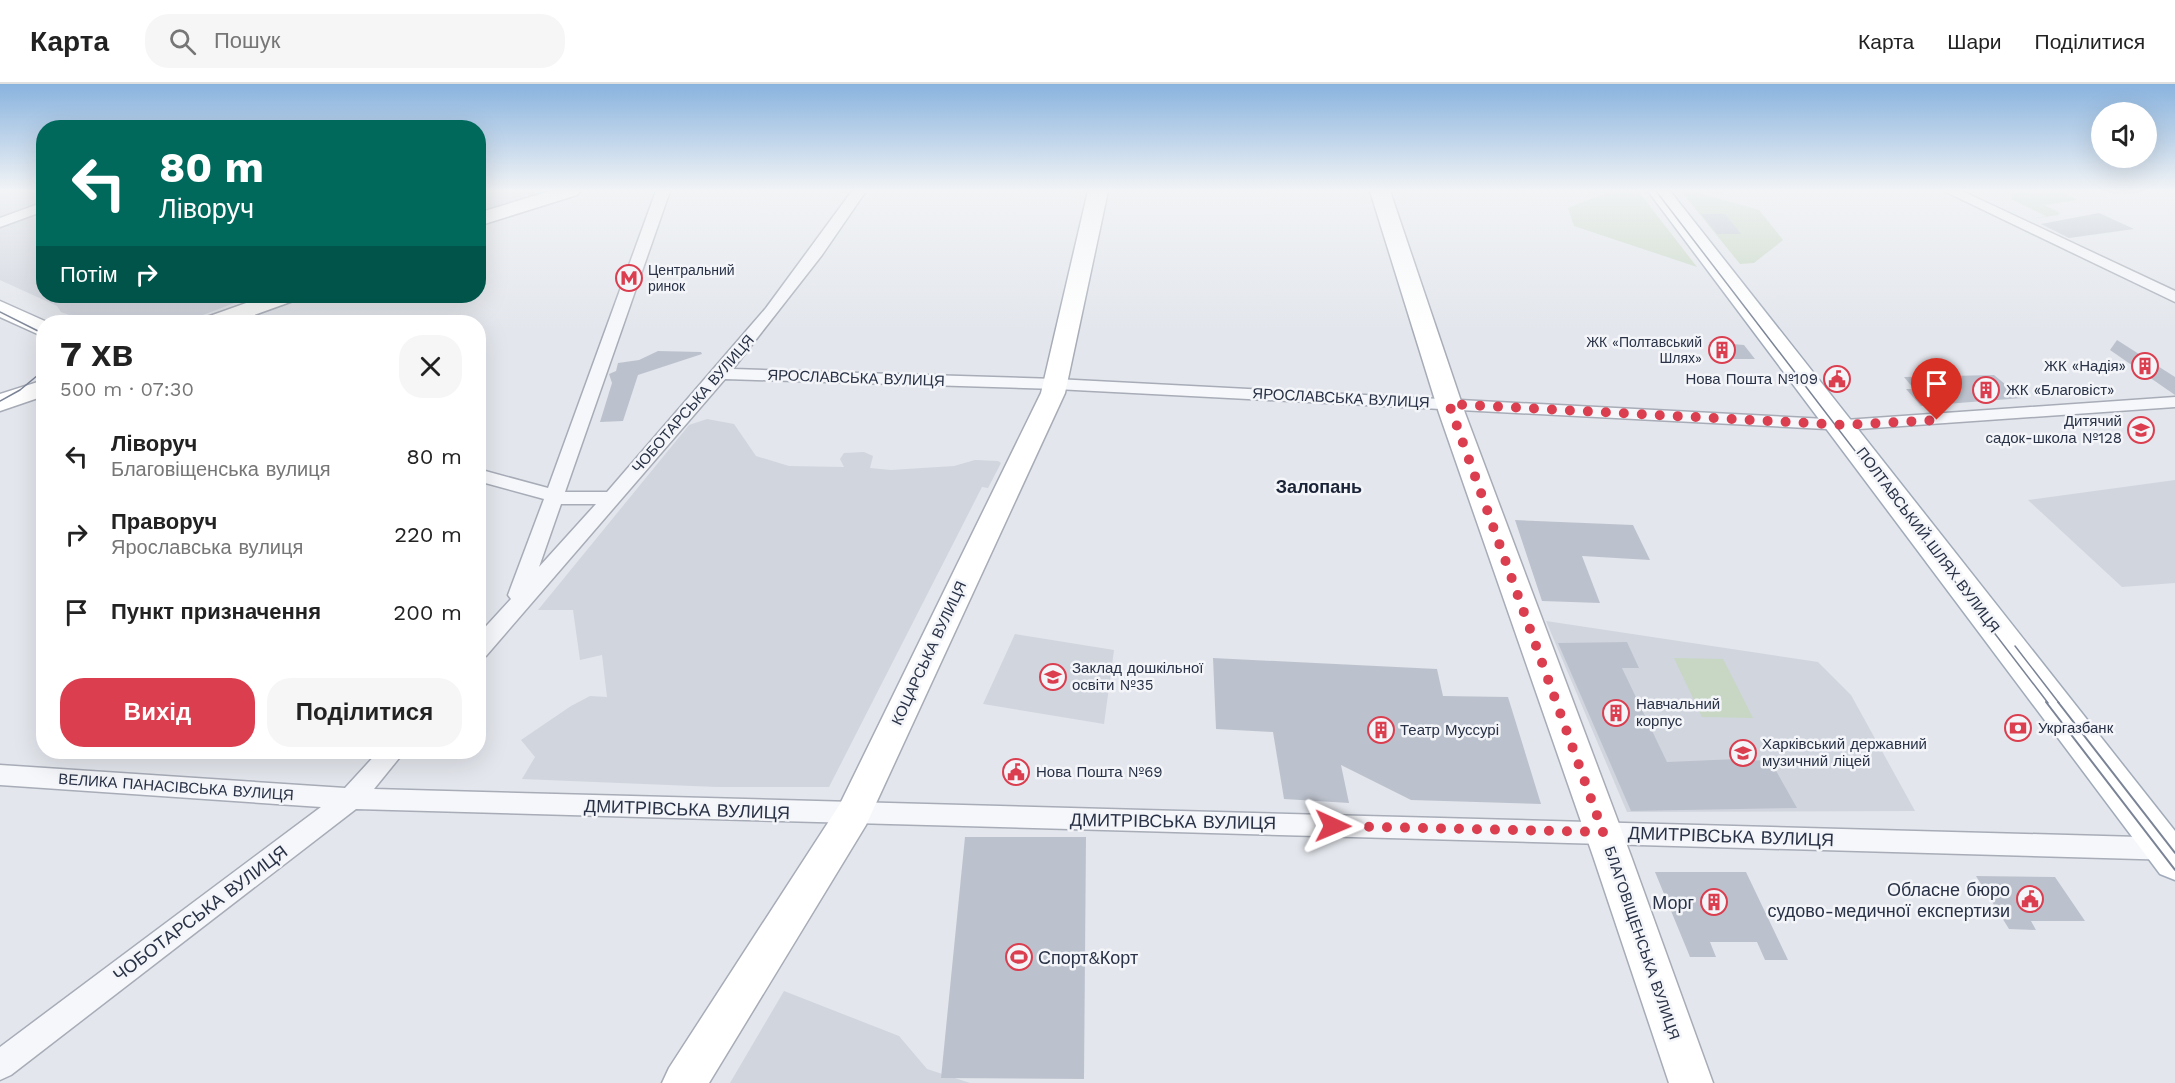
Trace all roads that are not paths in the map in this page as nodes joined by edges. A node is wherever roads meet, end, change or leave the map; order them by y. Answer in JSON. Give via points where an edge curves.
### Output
{"nodes":[{"id":1,"x":646,"y":238,"type":"edge"},
{"id":2,"x":826,"y":238,"type":"edge"},
{"id":3,"x":1088,"y":238,"type":"edge"},
{"id":4,"x":1395,"y":238,"type":"edge"},
{"id":5,"x":1695,"y":238,"type":"edge"},
{"id":6,"x":2050,"y":238,"type":"edge"},
{"id":7,"x":2175,"y":297,"type":"edge"},
{"id":8,"x":266,"y":303,"type":"edge"},
{"id":9,"x":0,"y":308,"type":"edge"},
{"id":10,"x":234,"y":315,"type":"edge"},
{"id":11,"x":36,"y":326,"type":"edge"},
{"id":12,"x":723,"y":374,"type":"junction"},
{"id":13,"x":1056,"y":384,"type":"junction"},
{"id":14,"x":36,"y":390,"type":"edge"},
{"id":15,"x":2175,"y":402,"type":"edge"},
{"id":16,"x":0,"y":403,"type":"edge"},
{"id":17,"x":1449,"y":404,"type":"junction"},
{"id":18,"x":1840,"y":425,"type":"junction"},
{"id":19,"x":486,"y":477,"type":"edge"},
{"id":20,"x":555,"y":496,"type":"junction"},
{"id":21,"x":610,"y":498,"type":"junction"},
{"id":22,"x":515,"y":607,"type":"junction"},
{"id":23,"x":486,"y":641,"type":"edge"},
{"id":24,"x":386,"y":759,"type":"edge"},
{"id":25,"x":0,"y":775,"type":"edge"},
{"id":26,"x":351,"y":799,"type":"junction"},
{"id":27,"x":854,"y":814,"type":"junction"},
{"id":28,"x":1603,"y":832,"type":"junction"},
{"id":29,"x":2171,"y":853,"type":"edge"},
{"id":30,"x":0,"y":1065,"type":"edge"},
{"id":31,"x":684,"y":1083,"type":"edge"},
{"id":32,"x":1691,"y":1083,"type":"edge"}],
"edges":[{"from":1,"to":20,"type":"street","name":"ЧОБОТАРСЬКА ВУЛИЦЯ"},
{"from":2,"to":12,"type":"street","name":"ЧОБОТАРСЬКА ВУЛИЦЯ"},
{"from":3,"to":13,"type":"street","name":"КОЦАРСЬКА ВУЛИЦЯ"},
{"from":4,"to":17,"type":"street","name":"БЛАГОВІЩЕНСЬКА ВУЛИЦЯ"},
{"from":5,"to":18,"type":"main road","name":"ПОЛТАВСЬКИЙ ШЛЯХ ВУЛИЦЯ"},
{"from":6,"to":7,"type":"street"},
{"from":8,"to":10,"type":"street"},
{"from":9,"to":11,"type":"street"},
{"from":12,"to":13,"type":"street","name":"ЯРОСЛАВСЬКА ВУЛИЦЯ"},
{"from":12,"to":21,"type":"street","name":"ЧОБОТАРСЬКА ВУЛИЦЯ"},
{"from":13,"to":17,"type":"street","name":"ЯРОСЛАВСЬКА ВУЛИЦЯ"},
{"from":13,"to":27,"type":"street","name":"КОЦАРСЬКА ВУЛИЦЯ"},
{"from":14,"to":16,"type":"street"},
{"from":15,"to":18,"type":"street","name":"ЯРОСЛАВСЬКА ВУЛИЦЯ"},
{"from":17,"to":18,"type":"street","name":"ЯРОСЛАВСЬКА ВУЛИЦЯ"},
{"from":17,"to":28,"type":"street","name":"БЛАГОВІЩЕНСЬКА ВУЛИЦЯ"},
{"from":18,"to":29,"type":"main road","name":"ПОЛТАВСЬКИЙ ШЛЯХ ВУЛИЦЯ"},
{"from":19,"to":20,"type":"street"},
{"from":20,"to":21,"type":"street"},
{"from":20,"to":22,"type":"street","name":"ЧОБОТАРСЬКА ВУЛИЦЯ"},
{"from":21,"to":22,"type":"street","name":"ЧОБОТАРСЬКА ВУЛИЦЯ"},
{"from":22,"to":23,"type":"street","name":"ЧОБОТАРСЬКА ВУЛИЦЯ"},
{"from":24,"to":26,"type":"street","name":"ЧОБОТАРСЬКА ВУЛИЦЯ"},
{"from":25,"to":26,"type":"street","name":"ВЕЛИКА ПАНАСІВСЬКА ВУЛИЦЯ"},
{"from":26,"to":27,"type":"street","name":"ДМИТРІВСЬКА ВУЛИЦЯ"},
{"from":26,"to":30,"type":"street","name":"ЧОБОТАРСЬКА ВУЛИЦЯ"},
{"from":27,"to":28,"type":"street","name":"ДМИТРІВСЬКА ВУЛИЦЯ"},
{"from":27,"to":31,"type":"street","name":"КОЦАРСЬКА ВУЛИЦЯ"},
{"from":28,"to":29,"type":"street","name":"ДМИТРІВСЬКА ВУЛИЦЯ"},
{"from":28,"to":32,"type":"street","name":"БЛАГОВІЩЕНСЬКА ВУЛИЦЯ"}]}
